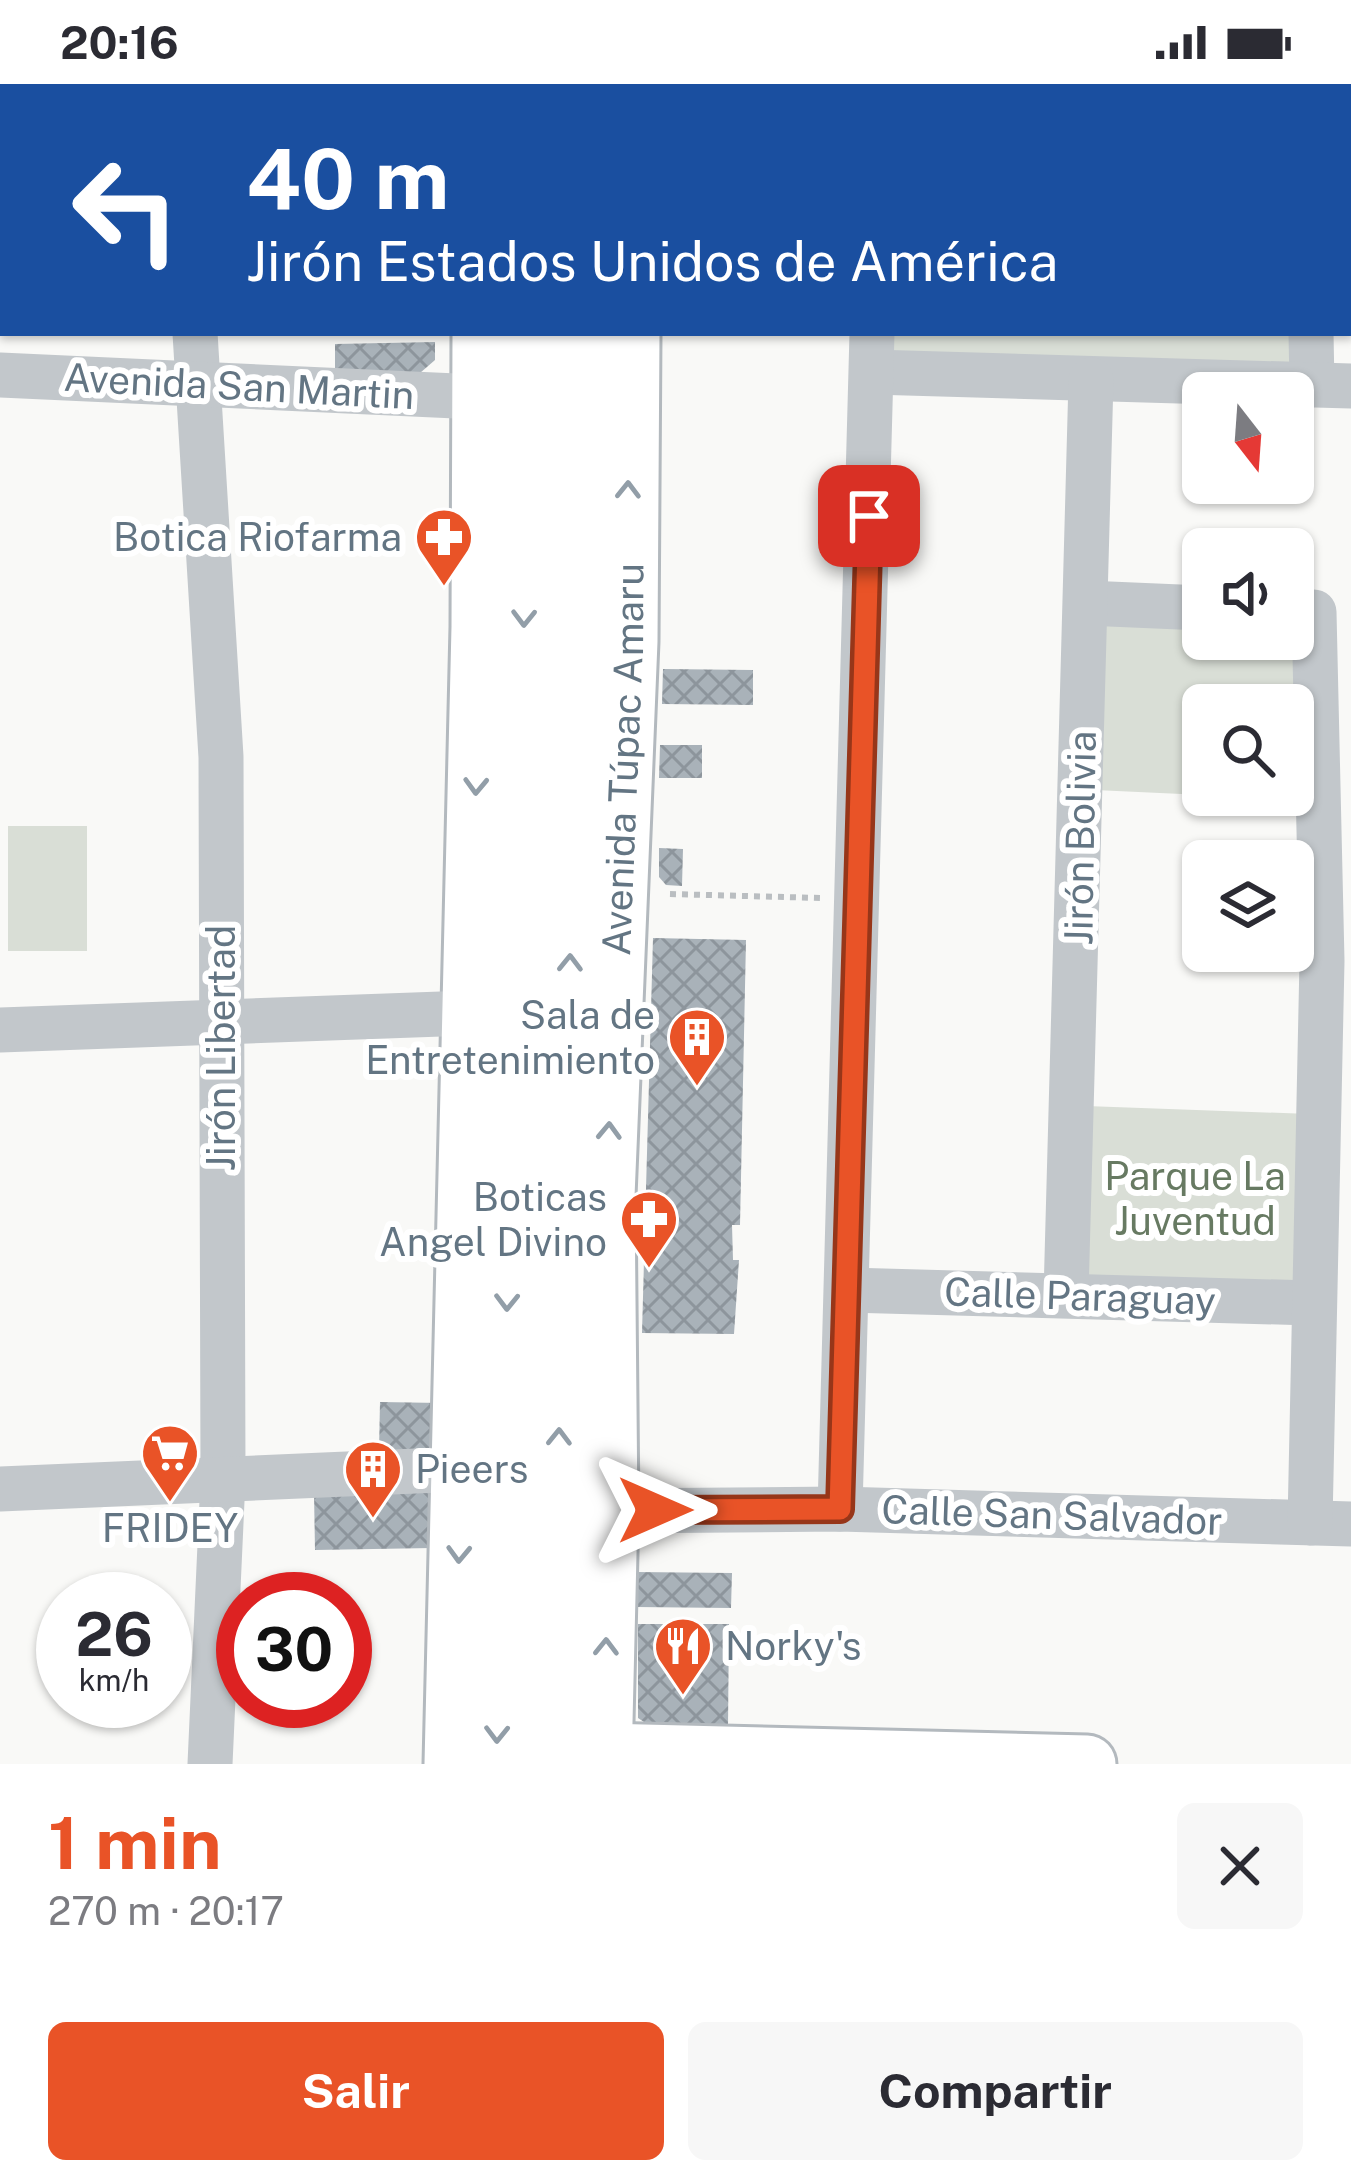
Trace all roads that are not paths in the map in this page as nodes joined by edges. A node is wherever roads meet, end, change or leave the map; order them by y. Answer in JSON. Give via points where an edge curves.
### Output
{"nodes":[{"id":1,"x":195,"y":336,"type":"edge"},
{"id":2,"x":481,"y":336,"type":"edge"},
{"id":3,"x":532,"y":336,"type":"edge"},
{"id":4,"x":584,"y":336,"type":"edge"},
{"id":5,"x":631,"y":336,"type":"edge"},
{"id":6,"x":1312,"y":336,"type":"edge"},
{"id":7,"x":872,"y":353,"type":"edge"},
{"id":8,"x":0,"y":375,"type":"edge"},
{"id":9,"x":1091,"y":380,"type":"junction"},
{"id":10,"x":200,"y":383,"type":"junction"},
{"id":11,"x":1332,"y":385,"type":"edge"},
{"id":12,"x":478,"y":397,"type":"junction"},
{"id":13,"x":1085,"y":603,"type":"junction"},
{"id":14,"x":1182,"y":607,"type":"edge"},
{"id":15,"x":1319,"y":612,"type":"edge"},
{"id":16,"x":469,"y":1013,"type":"junction"},
{"id":17,"x":220,"y":1023,"type":"junction"},
{"id":18,"x":0,"y":1030,"type":"edge"},
{"id":19,"x":848,"y":1290,"type":"junction"},
{"id":20,"x":1066,"y":1295,"type":"junction"},
{"id":21,"x":1311,"y":1303,"type":"junction"},
{"id":22,"x":462,"y":1469,"type":"junction"},
{"id":23,"x":223,"y":1479,"type":"junction"},
{"id":24,"x":0,"y":1489,"type":"edge"},
{"id":25,"x":840,"y":1509,"type":"junction"},
{"id":26,"x":609,"y":1511,"type":"junction"},
{"id":27,"x":1330,"y":1524,"type":"edge"},
{"id":28,"x":586,"y":1760,"type":"edge"},
{"id":29,"x":210,"y":1764,"type":"edge"},
{"id":30,"x":453,"y":1764,"type":"edge"},
{"id":31,"x":496,"y":1764,"type":"edge"},
{"id":32,"x":1088,"y":1764,"type":"edge"}],
"edges":[{"from":1,"to":10,"type":"street","name":"Jirón Libertad"},
{"from":2,"to":12,"type":"main road"},
{"from":3,"to":31,"type":"highway","one_way":true},
{"from":28,"to":4,"type":"highway","name":"Avenida Túpac Amaru","one_way":true},
{"from":26,"to":5,"type":"main road","name":"Avenida Túpac Amaru","one_way":true,"via":[[606,1196],[629,641]]},
{"from":6,"to":11,"type":"street"},
{"from":7,"to":9,"type":"street"},
{"from":7,"to":19,"type":"street"},
{"from":8,"to":10,"type":"street","name":"Avenida San Martin"},
{"from":9,"to":11,"type":"street"},
{"from":9,"to":13,"type":"street","name":"Jirón Bolivia"},
{"from":10,"to":12,"type":"street","name":"Avenida San Martin"},
{"from":10,"to":17,"type":"street","name":"Jirón Libertad","via":[[221,758]]},
{"from":12,"to":16,"type":"main road","one_way":true},
{"from":13,"to":14,"type":"street"},
{"from":13,"to":20,"type":"street","name":"Jirón Bolivia"},
{"from":15,"to":21,"type":"street","via":[[1322,962]]},
{"from":16,"to":17,"type":"street"},
{"from":16,"to":22,"type":"main road"},
{"from":17,"to":18,"type":"street"},
{"from":17,"to":23,"type":"street","name":"Jirón Libertad"},
{"from":19,"to":20,"type":"street","name":"Calle Paraguay"},
{"from":19,"to":25,"type":"street"},
{"from":20,"to":21,"type":"street","name":"Calle Paraguay"},
{"from":21,"to":27,"type":"street"},
{"from":22,"to":23,"type":"street"},
{"from":22,"to":30,"type":"main road","one_way":true},
{"from":23,"to":24,"type":"street"},
{"from":23,"to":29,"type":"street","name":"Jirón Libertad"},
{"from":25,"to":26,"type":"street","name":"Calle San Salvador"},
{"from":25,"to":27,"type":"street","name":"Calle San Salvador"},
{"from":28,"to":26,"type":"main road","name":"Avenida Túpac Amaru","one_way":true},
{"from":28,"to":32,"type":"main road"}]}
